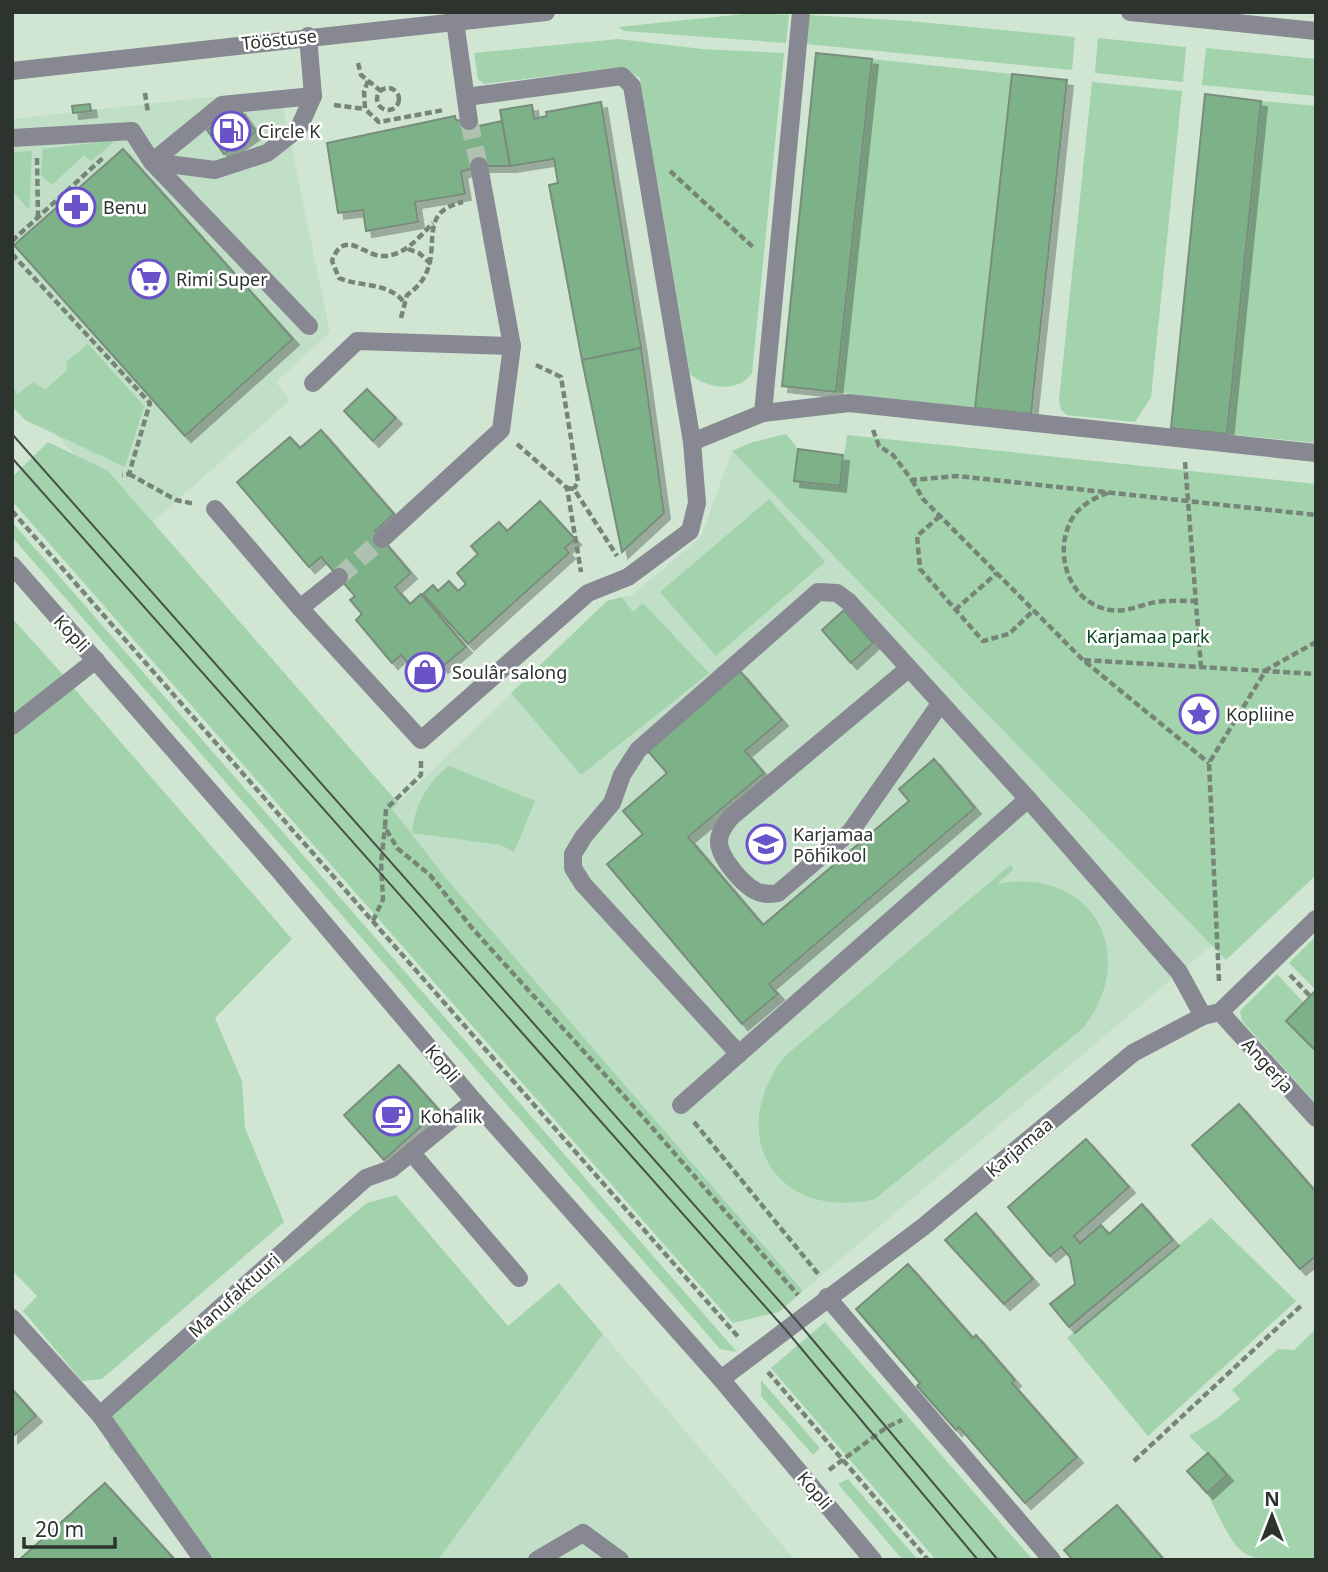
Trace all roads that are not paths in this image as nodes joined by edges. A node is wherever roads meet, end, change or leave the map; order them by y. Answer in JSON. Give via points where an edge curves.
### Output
{"nodes":[{"id":1,"x":546,"y":12,"type":"edge"},
{"id":2,"x":801,"y":12,"type":"edge"},
{"id":3,"x":1130,"y":12,"type":"edge"},
{"id":4,"x":455,"y":21,"type":"junction"},
{"id":5,"x":1316,"y":31,"type":"edge"},
{"id":6,"x":308,"y":36,"type":"junction"},
{"id":7,"x":12,"y":71,"type":"edge"},
{"id":8,"x":313,"y":96,"type":"junction"},
{"id":9,"x":12,"y":138,"type":"edge"},
{"id":10,"x":152,"y":162,"type":"junction"},
{"id":11,"x":480,"y":166,"type":"tunnel mouth"},
{"id":12,"x":309,"y":326,"type":"dead end"},
{"id":13,"x":512,"y":346,"type":"junction"},
{"id":14,"x":313,"y":383,"type":"dead end"},
{"id":15,"x":763,"y":413,"type":"junction"},
{"id":16,"x":692,"y":442,"type":"junction"},
{"id":17,"x":1316,"y":453,"type":"edge"},
{"id":18,"x":215,"y":509,"type":"road end"},
{"id":19,"x":382,"y":539,"type":"tunnel mouth"},
{"id":20,"x":12,"y":565,"type":"edge"},
{"id":21,"x":339,"y":578,"type":"tunnel mouth"},
{"id":22,"x":300,"y":608,"type":"junction"},
{"id":23,"x":96,"y":660,"type":"junction"},
{"id":24,"x":908,"y":669,"type":"junction"},
{"id":25,"x":940,"y":704,"type":"junction"},
{"id":26,"x":12,"y":726,"type":"edge"},
{"id":27,"x":1028,"y":799,"type":"junction"},
{"id":28,"x":1316,"y":919,"type":"edge"},
{"id":29,"x":1211,"y":1014,"type":"junction"},
{"id":30,"x":738,"y":1054,"type":"junction"},
{"id":31,"x":474,"y":1101,"type":"junction"},
{"id":32,"x":681,"y":1105,"type":"road end"},
{"id":33,"x":1316,"y":1118,"type":"edge"},
{"id":34,"x":411,"y":1152,"type":"junction"},
{"id":35,"x":519,"y":1278,"type":"dead end"},
{"id":36,"x":827,"y":1297,"type":"junction"},
{"id":37,"x":12,"y":1318,"type":"edge"},
{"id":38,"x":721,"y":1379,"type":"junction"},
{"id":39,"x":100,"y":1415,"type":"junction"},
{"id":40,"x":203,"y":1560,"type":"edge"},
{"id":41,"x":537,"y":1560,"type":"edge"},
{"id":42,"x":620,"y":1560,"type":"edge"},
{"id":43,"x":873,"y":1560,"type":"edge"},
{"id":44,"x":1052,"y":1560,"type":"edge"}],
"edges":[{"from":1,"to":4,"type":"street","name":"Tööstuse"},
{"from":2,"to":15,"type":"street"},
{"from":3,"to":5,"type":"street"},
{"from":4,"to":6,"type":"street","name":"Tööstuse"},
{"from":4,"to":16,"type":"street","via":[[468,108],[622,76],[632,86]]},
{"from":6,"to":7,"type":"street","name":"Tööstuse"},
{"from":6,"to":8,"type":"street"},
{"from":8,"to":10,"type":"street","via":[[222,105]]},
{"from":8,"to":10,"type":"street","via":[[299,128],[267,153],[215,170]]},
{"from":9,"to":10,"type":"street","via":[[132,131]]},
{"from":10,"to":12,"type":"street"},
{"from":11,"to":13,"type":"street"},
{"from":13,"to":14,"type":"street","via":[[357,341]]},
{"from":13,"to":19,"type":"street","via":[[501,430]]},
{"from":15,"to":16,"type":"street"},
{"from":15,"to":17,"type":"street","via":[[849,402]]},
{"from":16,"to":22,"type":"street","via":[[697,503],[690,531],[628,577],[588,593],[421,740]]},
{"from":18,"to":22,"type":"street"},
{"from":20,"to":23,"type":"street","name":"Kopli"},
{"from":21,"to":22,"type":"street"},
{"from":23,"to":26,"type":"street"},
{"from":23,"to":31,"type":"street","name":"Kopli"},
{"from":24,"to":25,"type":"street","name":"Angerja"},
{"from":24,"to":25,"type":"street","via":[[731,817],[721,831],[719,845],[726,860],[752,890],[764,895],[778,893],[851,831]]},
{"from":24,"to":30,"type":"street","name":"Angerja","via":[[849,602],[837,593],[818,592],[638,750],[612,803],[573,854],[573,868],[583,884]]},
{"from":25,"to":27,"type":"street","name":"Angerja"},
{"from":27,"to":29,"type":"street","name":"Angerja"},
{"from":27,"to":30,"type":"street"},
{"from":28,"to":29,"type":"street","name":"Karjamaa"},
{"from":29,"to":33,"type":"street","name":"Angerja"},
{"from":29,"to":36,"type":"street","name":"Karjamaa","via":[[1132,1053],[923,1227]]},
{"from":30,"to":32,"type":"street"},
{"from":31,"to":34,"type":"street","name":"Manufaktuuri"},
{"from":31,"to":38,"type":"street","name":"Kopli"},
{"from":34,"to":35,"type":"street"},
{"from":34,"to":39,"type":"street","name":"Manufaktuuri","via":[[391,1169],[366,1178]]},
{"from":36,"to":38,"type":"street","name":"Karjamaa"},
{"from":36,"to":44,"type":"street"},
{"from":37,"to":39,"type":"street"},
{"from":38,"to":43,"type":"street","name":"Kopli"},
{"from":39,"to":40,"type":"street"},
{"from":41,"to":42,"type":"street","via":[[583,1533]]}]}
